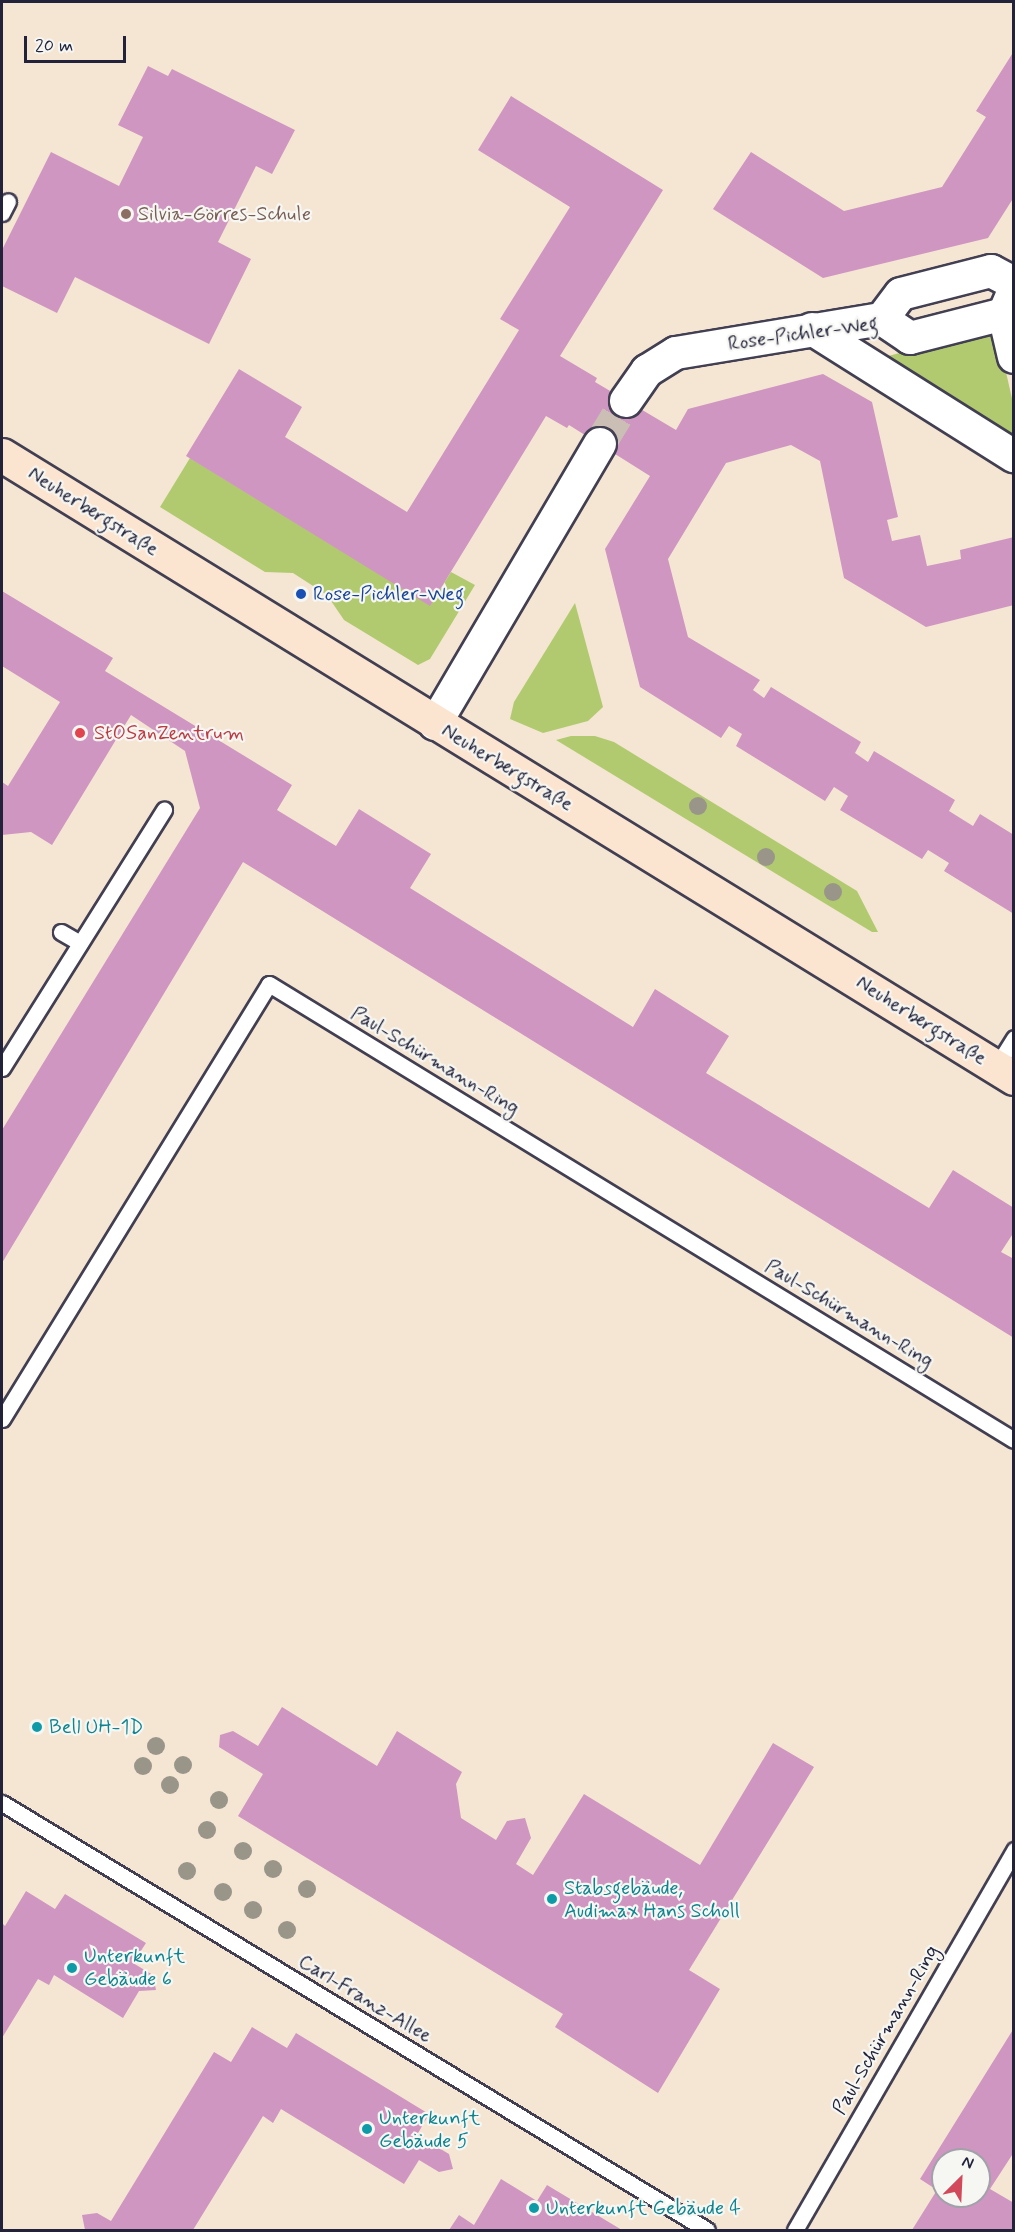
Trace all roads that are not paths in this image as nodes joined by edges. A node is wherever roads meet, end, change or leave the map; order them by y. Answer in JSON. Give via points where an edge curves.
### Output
{"nodes":[{"id":1,"x":1014,"y":283,"type":"edge"},
{"id":2,"x":1009,"y":302,"type":"edge"},
{"id":3,"x":882,"y":319,"type":"junction"},
{"id":4,"x":812,"y":328,"type":"junction"},
{"id":5,"x":1014,"y":357,"type":"edge"},
{"id":6,"x":626,"y":401,"type":"tunnel mouth"},
{"id":7,"x":600,"y":444,"type":"tunnel mouth"},
{"id":8,"x":2,"y":455,"type":"edge"},
{"id":9,"x":1014,"y":456,"type":"edge"},
{"id":10,"x":435,"y":724,"type":"junction"},
{"id":11,"x":164,"y":810,"type":"dead end"},
{"id":12,"x":61,"y":932,"type":"dead end"},
{"id":13,"x":80,"y":943,"type":"junction"},
{"id":14,"x":1014,"y":1038,"type":"edge"},
{"id":15,"x":4,"y":1058,"type":"edge"},
{"id":16,"x":1005,"y":1072,"type":"edge"},
{"id":17,"x":2,"y":1419,"type":"edge"},
{"id":18,"x":1014,"y":1440,"type":"edge"},
{"id":19,"x":2,"y":1803,"type":"edge"},
{"id":20,"x":1014,"y":1850,"type":"edge"},
{"id":21,"x":707,"y":2230,"type":"edge"},
{"id":22,"x":795,"y":2230,"type":"edge"}],
"edges":[{"from":1,"to":3,"type":"street","via":[[991,272],[901,294]]},
{"from":2,"to":3,"type":"street","name":"Rose-Pichler-Weg","via":[[910,338]]},
{"from":2,"to":5,"type":"street"},
{"from":3,"to":4,"type":"street","name":"Rose-Pichler-Weg"},
{"from":4,"to":6,"type":"street","name":"Rose-Pichler-Weg","via":[[676,353],[647,371]]},
{"from":4,"to":9,"type":"street"},
{"from":7,"to":10,"type":"street"},
{"from":8,"to":10,"type":"main road","name":"Neuherbergstraße"},
{"from":10,"to":16,"type":"main road","name":"Neuherbergstraße"},
{"from":11,"to":13,"type":"lane"},
{"from":12,"to":13,"type":"lane"},
{"from":13,"to":15,"type":"lane"},
{"from":14,"to":16,"type":"lane"},
{"from":17,"to":18,"type":"lane","name":"Paul-Schürmann-Ring","via":[[269,984]]},
{"from":19,"to":21,"type":"lane","name":"Carl-Franz-Allee"},
{"from":20,"to":22,"type":"lane","name":"Paul-Schürmann-Ring"}]}
